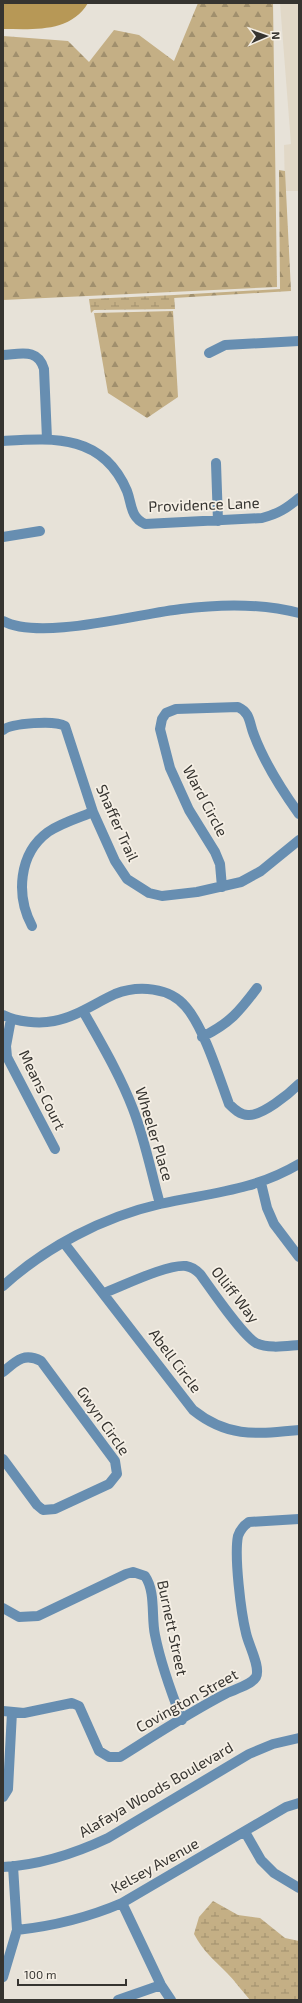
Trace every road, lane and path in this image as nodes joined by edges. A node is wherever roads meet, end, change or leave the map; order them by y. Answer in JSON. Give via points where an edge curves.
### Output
{"nodes":[{"id":1,"x":299,"y":341,"type":"edge"},
{"id":2,"x":209,"y":353,"type":"dead end"},
{"id":3,"x":3,"y":355,"type":"edge"},
{"id":4,"x":47,"y":439,"type":"junction"},
{"id":5,"x":3,"y":441,"type":"edge"},
{"id":6,"x":216,"y":463,"type":"dead end"},
{"id":7,"x":299,"y":498,"type":"edge"},
{"id":8,"x":218,"y":521,"type":"junction"},
{"id":9,"x":40,"y":531,"type":"dead end"},
{"id":10,"x":3,"y":537,"type":"edge"},
{"id":11,"x":299,"y":613,"type":"edge"},
{"id":12,"x":3,"y":621,"type":"edge"},
{"id":13,"x":3,"y":730,"type":"edge"},
{"id":14,"x":93,"y":812,"type":"junction"},
{"id":15,"x":299,"y":814,"type":"edge"},
{"id":16,"x":299,"y":840,"type":"edge"},
{"id":17,"x":222,"y":887,"type":"junction"},
{"id":18,"x":32,"y":926,"type":"dead end"},
{"id":19,"x":257,"y":988,"type":"dead end"},
{"id":20,"x":83,"y":1011,"type":"junction"},
{"id":21,"x":7,"y":1017,"type":"edge"},
{"id":22,"x":202,"y":1037,"type":"junction"},
{"id":23,"x":299,"y":1084,"type":"edge"},
{"id":24,"x":55,"y":1149,"type":"dead end"},
{"id":25,"x":299,"y":1164,"type":"edge"},
{"id":26,"x":261,"y":1183,"type":"junction"},
{"id":27,"x":160,"y":1204,"type":"junction"},
{"id":28,"x":64,"y":1243,"type":"junction"},
{"id":29,"x":299,"y":1257,"type":"edge"},
{"id":30,"x":3,"y":1286,"type":"edge"},
{"id":31,"x":104,"y":1293,"type":"junction"},
{"id":32,"x":299,"y":1345,"type":"edge"},
{"id":33,"x":3,"y":1372,"type":"edge"},
{"id":34,"x":299,"y":1430,"type":"edge"},
{"id":35,"x":3,"y":1459,"type":"edge"},
{"id":36,"x":299,"y":1519,"type":"edge"},
{"id":37,"x":3,"y":1608,"type":"edge"},
{"id":38,"x":7,"y":1712,"type":"edge"},
{"id":39,"x":182,"y":1720,"type":"junction"},
{"id":40,"x":299,"y":1738,"type":"edge"},
{"id":41,"x":3,"y":1797,"type":"edge"},
{"id":42,"x":299,"y":1803,"type":"edge"},
{"id":43,"x":245,"y":1832,"type":"junction"},
{"id":44,"x":8,"y":1867,"type":"edge"},
{"id":45,"x":299,"y":1888,"type":"edge"},
{"id":46,"x":122,"y":1903,"type":"junction"},
{"id":47,"x":17,"y":1930,"type":"junction"},
{"id":48,"x":3,"y":1977,"type":"edge"},
{"id":49,"x":161,"y":1985,"type":"junction"},
{"id":50,"x":118,"y":2000,"type":"edge"},
{"id":51,"x":171,"y":2000,"type":"edge"}],
"edges":[{"from":1,"to":2,"type":"street","via":[[225,345]]},
{"from":3,"to":4,"type":"street","via":[[30,354],[36,355],[42,361]]},
{"from":4,"to":5,"type":"street","name":"Providence Lane"},
{"from":4,"to":8,"type":"street","name":"Providence Lane","via":[[76,442],[91,448],[105,459],[127,491],[133,514],[145,524]]},
{"from":6,"to":8,"type":"street"},
{"from":7,"to":8,"type":"street","name":"Providence Lane","via":[[277,514],[262,518]]},
{"from":9,"to":10,"type":"street"},
{"from":11,"to":12,"type":"street","via":[[256,605],[181,609],[90,624],[54,627],[25,628]]},
{"from":13,"to":14,"type":"street","name":"Shaffer Trail","via":[[18,725],[58,722],[65,726]]},
{"from":14,"to":17,"type":"street","name":"Shaffer Trail","via":[[115,861],[135,886],[162,896]]},
{"from":14,"to":18,"type":"street","via":[[48,833],[37,843],[28,858],[22,879],[22,898],[25,913]]},
{"from":15,"to":17,"type":"street","name":"Ward Circle","via":[[263,756],[249,716],[244,710],[238,707],[176,709],[166,713],[160,729],[170,768],[189,810],[215,852],[220,864]]},
{"from":16,"to":17,"type":"street","name":"Shaffer Trail","via":[[261,871],[241,882]]},
{"from":19,"to":22,"type":"street","via":[[238,1014],[222,1027]]},
{"from":20,"to":21,"type":"street","via":[[54,1021]]},
{"from":20,"to":22,"type":"street","via":[[116,994],[140,989],[160,990],[185,1006]]},
{"from":20,"to":27,"type":"street","name":"Wheeler Place","via":[[112,1061],[133,1109]]},
{"from":21,"to":24,"type":"street","name":"Means Court","via":[[7,1057]]},
{"from":22,"to":23,"type":"street","via":[[229,1104],[237,1112],[258,1114]]},
{"from":25,"to":26,"type":"street"},
{"from":26,"to":27,"type":"street","via":[[229,1192]]},
{"from":26,"to":29,"type":"street","via":[[274,1224]]},
{"from":27,"to":28,"type":"street","via":[[128,1213]]},
{"from":28,"to":30,"type":"street"},
{"from":28,"to":31,"type":"street","name":"Abell Circle"},
{"from":31,"to":32,"type":"street","name":"Olliff Way","via":[[145,1276],[187,1266],[200,1274],[246,1334],[256,1343],[270,1346]]},
{"from":31,"to":34,"type":"street","name":"Abell Circle","via":[[193,1410],[208,1422],[224,1429],[242,1432]]},
{"from":33,"to":35,"type":"street","name":"Gwyn Circle","via":[[22,1357],[41,1361],[115,1461],[117,1474],[109,1484],[55,1509],[43,1510]]},
{"from":36,"to":39,"type":"street","name":"Covington Street","via":[[256,1521],[243,1526],[237,1547],[242,1614],[257,1666],[257,1675],[252,1682],[217,1698]]},
{"from":37,"to":39,"type":"street","name":"Burnett Street","via":[[19,1617],[38,1616],[126,1574],[133,1572],[145,1576],[150,1587],[160,1657]]},
{"from":38,"to":39,"type":"street","name":"Covington Street","via":[[36,1711],[72,1703],[80,1706],[99,1751],[109,1757],[120,1756]]},
{"from":38,"to":41,"type":"street","via":[[8,1789]]},
{"from":40,"to":44,"type":"street","name":"Alafaya Woods Boulevard","via":[[273,1744],[249,1754],[86,1849],[48,1861]]},
{"from":42,"to":43,"type":"street","name":"Kelsey Avenue","via":[[286,1807]]},
{"from":43,"to":45,"type":"street","via":[[261,1860],[274,1873]]},
{"from":43,"to":46,"type":"street","name":"Kelsey Avenue"},
{"from":44,"to":47,"type":"street"},
{"from":46,"to":47,"type":"street","name":"Kelsey Avenue","via":[[69,1922]]},
{"from":46,"to":49,"type":"street"},
{"from":47,"to":48,"type":"street"},
{"from":49,"to":50,"type":"street"},
{"from":49,"to":51,"type":"street"}]}
